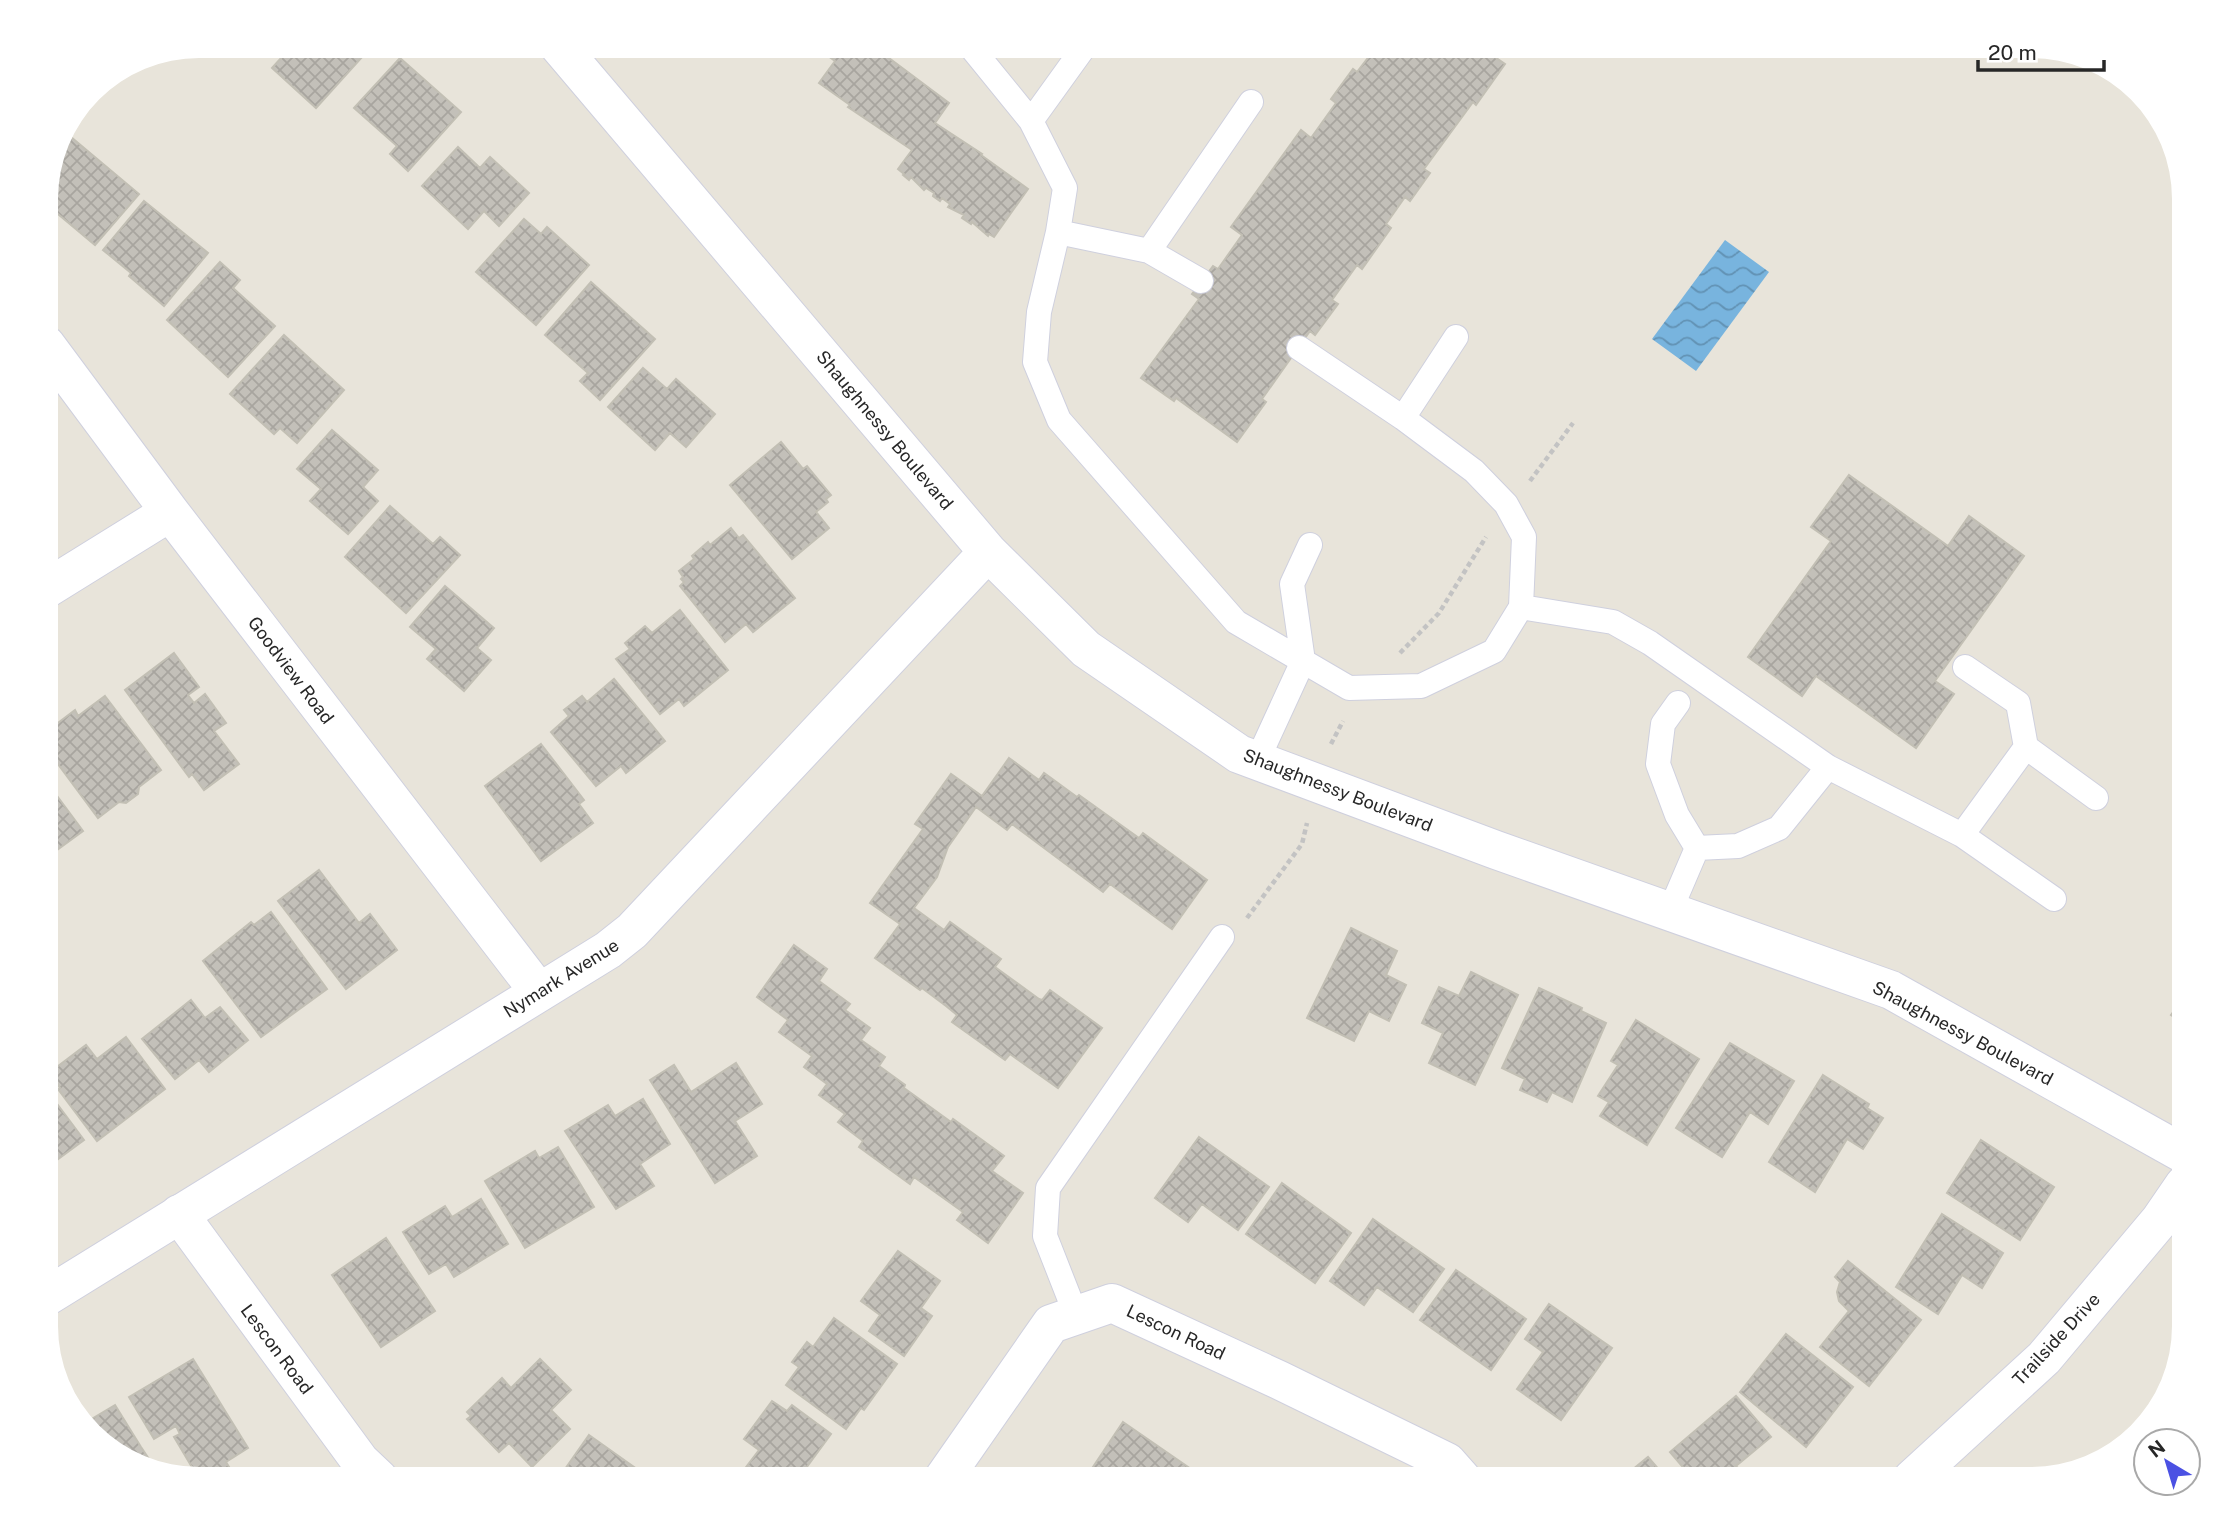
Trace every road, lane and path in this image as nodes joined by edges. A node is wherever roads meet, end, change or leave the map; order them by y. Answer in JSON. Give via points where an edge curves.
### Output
{"nodes":[{"id":1,"x":569,"y":58,"type":"edge"},
{"id":2,"x":980,"y":58,"type":"edge"},
{"id":3,"x":1077,"y":58,"type":"edge"},
{"id":4,"x":1251,"y":102,"type":"dead end"},
{"id":5,"x":1031,"y":121,"type":"junction"},
{"id":6,"x":1058,"y":232,"type":"junction"},
{"id":7,"x":1149,"y":251,"type":"junction"},
{"id":8,"x":1201,"y":281,"type":"dead end"},
{"id":9,"x":1456,"y":337,"type":"dead end"},
{"id":10,"x":1299,"y":348,"type":"dead end"},
{"id":11,"x":58,"y":361,"type":"edge"},
{"id":12,"x":1403,"y":418,"type":"junction"},
{"id":13,"x":170,"y":512,"type":"junction"},
{"id":14,"x":1310,"y":545,"type":"dead end"},
{"id":15,"x":988,"y":552,"type":"junction"},
{"id":16,"x":58,"y":582,"type":"edge"},
{"id":17,"x":1521,"y":607,"type":"junction"},
{"id":18,"x":1439,"y":613,"type":"dead end"},
{"id":19,"x":1394,"y":659,"type":"dead end"},
{"id":20,"x":1303,"y":662,"type":"junction"},
{"id":21,"x":1965,"y":667,"type":"dead end"},
{"id":22,"x":1678,"y":703,"type":"dead end"},
{"id":23,"x":1345,"y":716,"type":"dead end"},
{"id":24,"x":2026,"y":747,"type":"junction"},
{"id":25,"x":1328,"y":753,"type":"dead end"},
{"id":26,"x":1257,"y":761,"type":"junction"},
{"id":27,"x":1828,"y":767,"type":"junction"},
{"id":28,"x":2096,"y":798,"type":"dead end"},
{"id":29,"x":1308,"y":818,"type":"dead end"},
{"id":30,"x":1962,"y":835,"type":"junction"},
{"id":31,"x":1697,"y":848,"type":"junction"},
{"id":32,"x":2054,"y":899,"type":"dead end"},
{"id":33,"x":1670,"y":911,"type":"junction"},
{"id":34,"x":1222,"y":937,"type":"joint"},
{"id":35,"x":539,"y":992,"type":"junction"},
{"id":36,"x":2172,"y":1147,"type":"edge"},
{"id":37,"x":2172,"y":1203,"type":"edge"},
{"id":38,"x":179,"y":1214,"type":"junction"},
{"id":39,"x":58,"y":1290,"type":"edge"},
{"id":40,"x":1076,"y":1315,"type":"junction"},
{"id":41,"x":366,"y":1467,"type":"edge"},
{"id":42,"x":951,"y":1467,"type":"edge"},
{"id":43,"x":1451,"y":1467,"type":"edge"},
{"id":44,"x":1925,"y":1467,"type":"edge"}],
"edges":[{"from":1,"to":15,"type":"street","name":"Shaughnessy Boulevard"},
{"from":2,"to":5,"type":"lane"},
{"from":3,"to":5,"type":"lane"},
{"from":4,"to":7,"type":"lane"},
{"from":5,"to":6,"type":"lane","via":[[1065,188]]},
{"from":6,"to":7,"type":"lane"},
{"from":6,"to":20,"type":"lane","via":[[1039,312],[1035,362],[1059,420],[1236,622]]},
{"from":7,"to":8,"type":"lane"},
{"from":9,"to":12,"type":"lane"},
{"from":10,"to":12,"type":"lane"},
{"from":11,"to":13,"type":"street","name":"Goodview Road"},
{"from":12,"to":17,"type":"lane","via":[[1474,471],[1506,504],[1524,537]]},
{"from":13,"to":16,"type":"street"},
{"from":13,"to":35,"type":"street","name":"Goodview Road"},
{"from":14,"to":20,"type":"lane","via":[[1292,584]]},
{"from":15,"to":26,"type":"street","name":"Shaughnessy Boulevard","via":[[1086,649],[1239,754]]},
{"from":15,"to":35,"type":"street","name":"Nymark Avenue","via":[[656,908],[608,950]]},
{"from":17,"to":20,"type":"lane","via":[[1493,651],[1421,686],[1349,688]]},
{"from":17,"to":27,"type":"lane","via":[[1613,622]]},
{"from":18,"to":19,"type":"path"},
{"from":20,"to":26,"type":"lane"},
{"from":21,"to":24,"type":"lane","via":[[2018,703]]},
{"from":22,"to":31,"type":"lane","via":[[1663,724],[1658,764],[1677,815]]},
{"from":23,"to":25,"type":"path"},
{"from":24,"to":28,"type":"lane"},
{"from":24,"to":30,"type":"lane"},
{"from":26,"to":33,"type":"street","name":"Shaughnessy Boulevard"},
{"from":27,"to":30,"type":"lane"},
{"from":27,"to":31,"type":"lane","via":[[1779,828],[1738,846]]},
{"from":29,"to":34,"type":"path","via":[[1302,844],[1237,931]]},
{"from":30,"to":32,"type":"lane"},
{"from":31,"to":33,"type":"lane"},
{"from":33,"to":36,"type":"street","name":"Shaughnessy Boulevard","via":[[1891,990]]},
{"from":34,"to":40,"type":"lane","via":[[1048,1188],[1045,1236]]},
{"from":35,"to":38,"type":"street","name":"Nymark Avenue"},
{"from":37,"to":44,"type":"street","name":"Trailside Drive","via":[[2044,1358]]},
{"from":38,"to":39,"type":"street","name":"Nymark Avenue"},
{"from":38,"to":41,"type":"street","name":"Lescon Road"},
{"from":40,"to":42,"type":"street","name":"Lescon Road","via":[[1051,1324]]},
{"from":40,"to":43,"type":"street","name":"Lescon Road","via":[[1112,1303]]}]}
